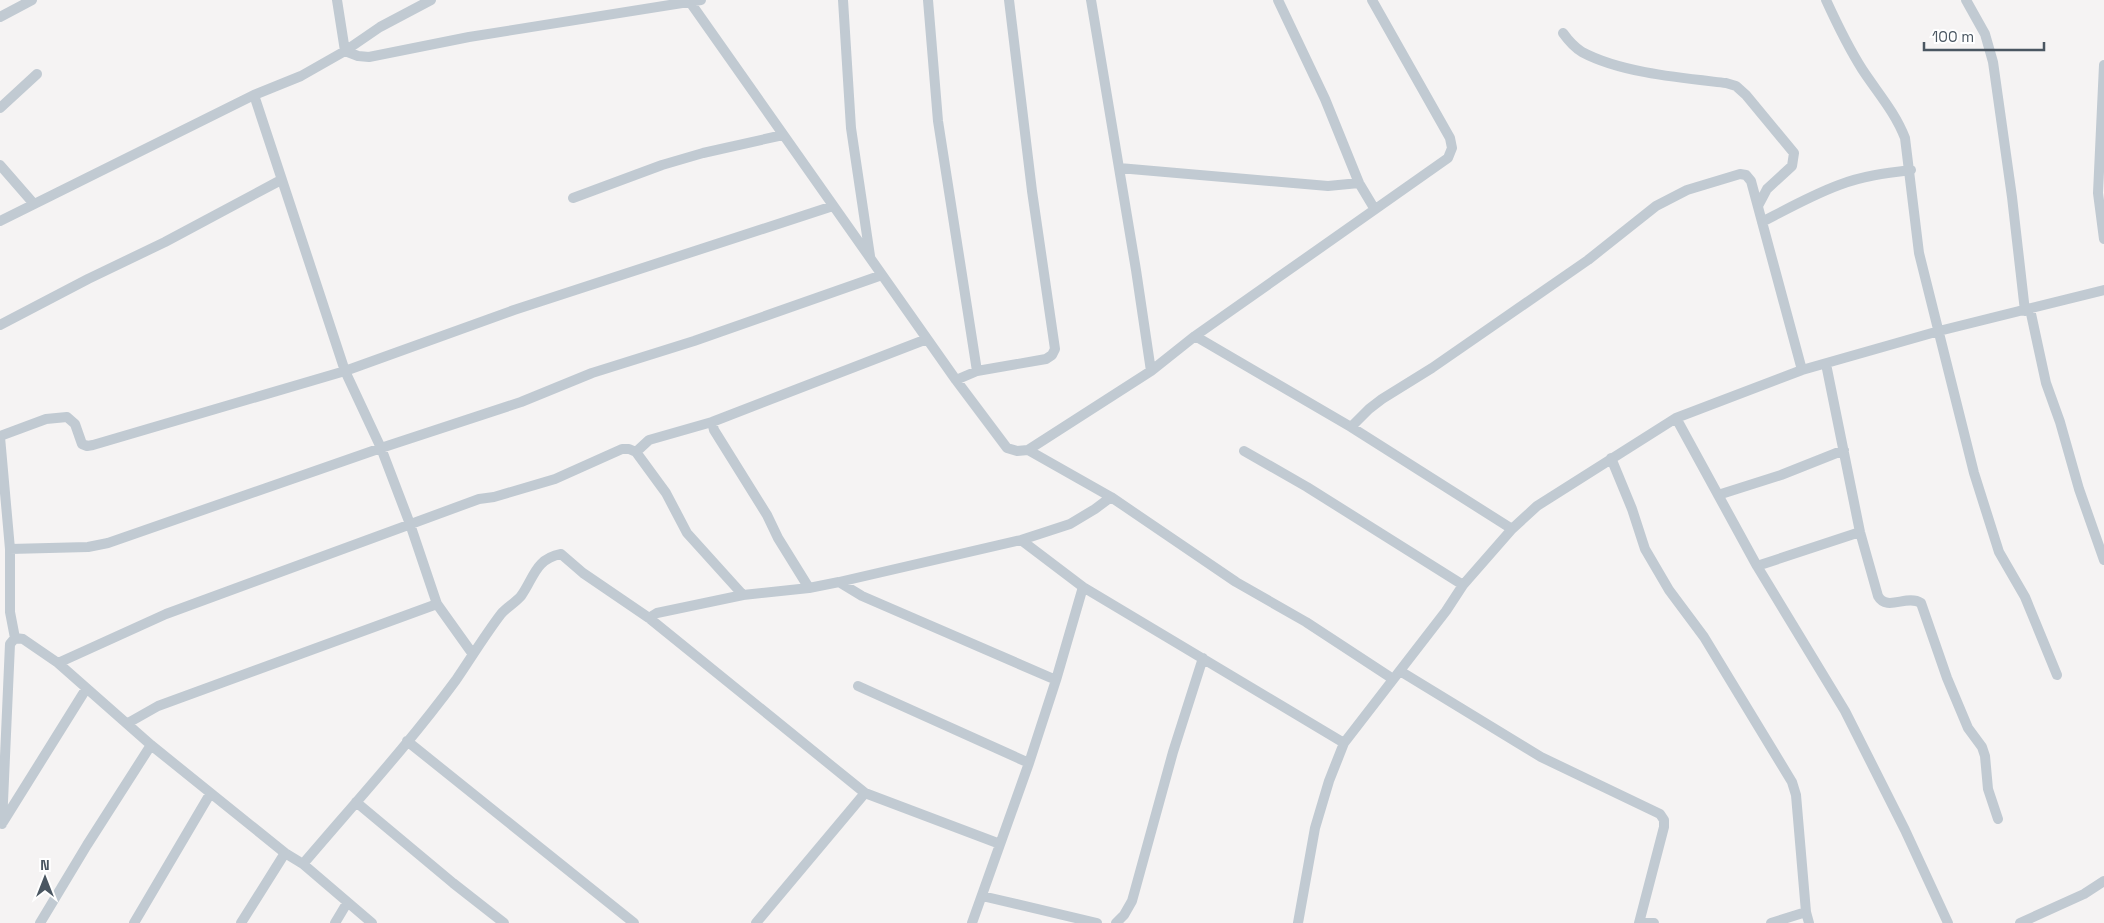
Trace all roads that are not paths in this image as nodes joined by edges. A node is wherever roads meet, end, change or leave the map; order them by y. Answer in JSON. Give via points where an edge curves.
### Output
{"nodes":[{"id":1,"x":337,"y":0,"type":"edge"},
{"id":2,"x":431,"y":0,"type":"edge"},
{"id":3,"x":701,"y":0,"type":"edge"},
{"id":4,"x":843,"y":0,"type":"edge"},
{"id":5,"x":928,"y":0,"type":"edge"},
{"id":6,"x":1009,"y":0,"type":"edge"},
{"id":7,"x":1091,"y":0,"type":"edge"},
{"id":8,"x":1278,"y":0,"type":"edge"},
{"id":9,"x":1372,"y":0,"type":"edge"},
{"id":10,"x":1826,"y":0,"type":"edge"},
{"id":11,"x":1966,"y":0,"type":"edge"},
{"id":12,"x":26,"y":1,"type":"edge"},
{"id":13,"x":690,"y":2,"type":"junction"},
{"id":14,"x":409,"y":5,"type":"edge"},
{"id":15,"x":0,"y":17,"type":"edge"},
{"id":16,"x":1563,"y":33,"type":"dead end"},
{"id":17,"x":345,"y":51,"type":"junction"},
{"id":18,"x":2104,"y":65,"type":"edge"},
{"id":19,"x":37,"y":74,"type":"dead end"},
{"id":20,"x":254,"y":95,"type":"junction"},
{"id":21,"x":0,"y":108,"type":"edge"},
{"id":22,"x":783,"y":135,"type":"junction"},
{"id":23,"x":0,"y":165,"type":"edge"},
{"id":24,"x":1119,"y":168,"type":"junction"},
{"id":25,"x":1910,"y":170,"type":"junction"},
{"id":26,"x":281,"y":180,"type":"junction"},
{"id":27,"x":1359,"y":183,"type":"junction"},
{"id":28,"x":573,"y":198,"type":"dead end"},
{"id":29,"x":34,"y":204,"type":"junction"},
{"id":30,"x":833,"y":206,"type":"junction"},
{"id":31,"x":1758,"y":206,"type":"junction"},
{"id":32,"x":1374,"y":208,"type":"junction"},
{"id":33,"x":0,"y":221,"type":"edge"},
{"id":34,"x":1762,"y":222,"type":"junction"},
{"id":35,"x":2104,"y":239,"type":"edge"},
{"id":36,"x":871,"y":259,"type":"junction"},
{"id":37,"x":882,"y":275,"type":"junction"},
{"id":38,"x":2104,"y":290,"type":"edge"},
{"id":39,"x":2028,"y":310,"type":"junction"},
{"id":40,"x":0,"y":325,"type":"edge"},
{"id":41,"x":1939,"y":332,"type":"junction"},
{"id":42,"x":1195,"y":336,"type":"junction"},
{"id":43,"x":927,"y":339,"type":"junction"},
{"id":44,"x":1826,"y":364,"type":"junction"},
{"id":45,"x":1802,"y":370,"type":"junction"},
{"id":46,"x":345,"y":371,"type":"junction"},
{"id":47,"x":977,"y":371,"type":"junction"},
{"id":48,"x":1150,"y":371,"type":"junction"},
{"id":49,"x":956,"y":380,"type":"junction"},
{"id":50,"x":1676,"y":418,"type":"junction"},
{"id":51,"x":712,"y":422,"type":"junction"},
{"id":52,"x":1352,"y":427,"type":"junction"},
{"id":53,"x":0,"y":437,"type":"edge"},
{"id":54,"x":381,"y":448,"type":"junction"},
{"id":55,"x":1028,"y":450,"type":"junction"},
{"id":56,"x":1844,"y":450,"type":"junction"},
{"id":57,"x":1244,"y":451,"type":"dead end"},
{"id":58,"x":636,"y":452,"type":"junction"},
{"id":59,"x":1611,"y":458,"type":"junction"},
{"id":60,"x":1718,"y":495,"type":"junction"},
{"id":61,"x":1111,"y":497,"type":"junction"},
{"id":62,"x":410,"y":524,"type":"junction"},
{"id":63,"x":1512,"y":529,"type":"junction"},
{"id":64,"x":1860,"y":532,"type":"junction"},
{"id":65,"x":1021,"y":540,"type":"junction"},
{"id":66,"x":10,"y":549,"type":"junction"},
{"id":67,"x":2104,"y":560,"type":"edge"},
{"id":68,"x":1757,"y":566,"type":"junction"},
{"id":69,"x":839,"y":582,"type":"junction"},
{"id":70,"x":1463,"y":585,"type":"junction"},
{"id":71,"x":1083,"y":587,"type":"junction"},
{"id":72,"x":809,"y":588,"type":"junction"},
{"id":73,"x":743,"y":595,"type":"junction"},
{"id":74,"x":436,"y":604,"type":"junction"},
{"id":75,"x":649,"y":618,"type":"junction"},
{"id":76,"x":15,"y":638,"type":"junction"},
{"id":77,"x":472,"y":653,"type":"junction"},
{"id":78,"x":1203,"y":658,"type":"junction"},
{"id":79,"x":58,"y":663,"type":"junction"},
{"id":80,"x":1397,"y":675,"type":"junction"},
{"id":81,"x":2057,"y":676,"type":"dead end"},
{"id":82,"x":1056,"y":680,"type":"junction"},
{"id":83,"x":858,"y":686,"type":"dead end"},
{"id":84,"x":86,"y":689,"type":"junction"},
{"id":85,"x":128,"y":723,"type":"junction"},
{"id":86,"x":407,"y":741,"type":"junction"},
{"id":87,"x":1344,"y":743,"type":"junction"},
{"id":88,"x":151,"y":745,"type":"junction"},
{"id":89,"x":1029,"y":763,"type":"junction"},
{"id":90,"x":2,"y":772,"type":"edge"},
{"id":91,"x":865,"y":793,"type":"junction"},
{"id":92,"x":210,"y":794,"type":"junction"},
{"id":93,"x":356,"y":802,"type":"junction"},
{"id":94,"x":1998,"y":819,"type":"dead end"},
{"id":95,"x":1,"y":826,"type":"edge"},
{"id":96,"x":1000,"y":844,"type":"junction"},
{"id":97,"x":286,"y":853,"type":"junction"},
{"id":98,"x":303,"y":864,"type":"junction"},
{"id":99,"x":2104,"y":881,"type":"edge"},
{"id":100,"x":982,"y":896,"type":"junction"},
{"id":101,"x":347,"y":902,"type":"junction"},
{"id":102,"x":1806,"y":912,"type":"junction"},
{"id":103,"x":40,"y":923,"type":"edge"},
{"id":104,"x":134,"y":923,"type":"edge"},
{"id":105,"x":241,"y":923,"type":"edge"},
{"id":106,"x":335,"y":923,"type":"edge"},
{"id":107,"x":372,"y":923,"type":"edge"},
{"id":108,"x":504,"y":923,"type":"edge"},
{"id":109,"x":634,"y":923,"type":"edge"},
{"id":110,"x":756,"y":923,"type":"edge"},
{"id":111,"x":972,"y":923,"type":"edge"},
{"id":112,"x":1097,"y":923,"type":"edge"},
{"id":113,"x":1116,"y":923,"type":"edge"},
{"id":114,"x":1298,"y":923,"type":"edge"},
{"id":115,"x":1639,"y":923,"type":"edge"},
{"id":116,"x":1654,"y":923,"type":"edge"},
{"id":117,"x":1771,"y":923,"type":"edge"},
{"id":118,"x":1809,"y":923,"type":"edge"},
{"id":119,"x":1948,"y":923,"type":"edge"},
{"id":120,"x":2020,"y":923,"type":"edge"}],
"edges":[{"from":1,"to":17,"type":"street"},
{"from":2,"to":14,"type":"street"},
{"from":3,"to":13,"type":"street"},
{"from":4,"to":36,"type":"street","via":[[851,128]]},
{"from":5,"to":47,"type":"street","via":[[938,121]]},
{"from":6,"to":47,"type":"street","via":[[1055,349],[1046,359]]},
{"from":7,"to":24,"type":"street"},
{"from":8,"to":27,"type":"street","via":[[1325,100]]},
{"from":9,"to":32,"type":"street","via":[[1450,138],[1452,148],[1448,158]]},
{"from":10,"to":25,"type":"street","via":[[1861,67],[1899,122]]},
{"from":11,"to":39,"type":"street","via":[[1985,34],[1993,62]]},
{"from":12,"to":15,"type":"street"},
{"from":13,"to":17,"type":"street","via":[[468,37],[380,56],[358,56]]},
{"from":13,"to":22,"type":"street"},
{"from":14,"to":17,"type":"street"},
{"from":16,"to":31,"type":"street","via":[[1581,52],[1593,57],[1640,71],[1736,86],[1794,153],[1792,166],[1767,189]]},
{"from":17,"to":20,"type":"street","via":[[301,76]]},
{"from":18,"to":35,"type":"street","via":[[2098,193]]},
{"from":19,"to":21,"type":"street"},
{"from":20,"to":26,"type":"street"},
{"from":20,"to":29,"type":"street"},
{"from":22,"to":28,"type":"street","via":[[662,165]]},
{"from":22,"to":30,"type":"street"},
{"from":23,"to":29,"type":"street"},
{"from":24,"to":27,"type":"street","via":[[1328,186]]},
{"from":24,"to":48,"type":"street"},
{"from":25,"to":34,"type":"street","via":[[1874,174],[1840,184]]},
{"from":25,"to":41,"type":"street","via":[[1920,253]]},
{"from":26,"to":40,"type":"street"},
{"from":26,"to":46,"type":"street"},
{"from":27,"to":32,"type":"street"},
{"from":29,"to":33,"type":"street"},
{"from":30,"to":36,"type":"street"},
{"from":30,"to":46,"type":"street","via":[[514,310]]},
{"from":31,"to":34,"type":"street"},
{"from":31,"to":52,"type":"street","via":[[1751,181],[1740,174],[1669,198],[1520,308],[1382,399]]},
{"from":32,"to":42,"type":"street"},
{"from":34,"to":45,"type":"street"},
{"from":36,"to":37,"type":"street"},
{"from":37,"to":43,"type":"street"},
{"from":37,"to":54,"type":"street"},
{"from":38,"to":39,"type":"street"},
{"from":39,"to":41,"type":"street"},
{"from":39,"to":67,"type":"street","via":[[2046,383]]},
{"from":41,"to":44,"type":"street"},
{"from":41,"to":81,"type":"street","via":[[1974,473],[1999,552],[2025,597]]},
{"from":42,"to":48,"type":"street"},
{"from":42,"to":52,"type":"street"},
{"from":43,"to":49,"type":"street"},
{"from":43,"to":51,"type":"street"},
{"from":44,"to":45,"type":"street"},
{"from":44,"to":56,"type":"street"},
{"from":45,"to":50,"type":"street"},
{"from":46,"to":53,"type":"street","via":[[87,446],[82,444],[75,424],[67,417],[46,419]]},
{"from":46,"to":54,"type":"street"},
{"from":47,"to":49,"type":"street"},
{"from":48,"to":55,"type":"street"},
{"from":49,"to":55,"type":"street","via":[[1008,448]]},
{"from":50,"to":59,"type":"street"},
{"from":50,"to":60,"type":"street"},
{"from":51,"to":58,"type":"street","via":[[649,440]]},
{"from":51,"to":72,"type":"street"},
{"from":52,"to":63,"type":"street"},
{"from":53,"to":66,"type":"street"},
{"from":54,"to":62,"type":"street"},
{"from":54,"to":66,"type":"street","via":[[108,543],[88,547]]},
{"from":55,"to":61,"type":"street"},
{"from":56,"to":60,"type":"street"},
{"from":56,"to":64,"type":"street"},
{"from":57,"to":70,"type":"street"},
{"from":58,"to":62,"type":"street","via":[[622,449],[555,479],[479,499]]},
{"from":58,"to":73,"type":"street","via":[[666,493],[687,533]]},
{"from":59,"to":63,"type":"street","via":[[1537,506]]},
{"from":59,"to":102,"type":"street","via":[[1645,549],[1669,590],[1709,644],[1792,782],[1796,795]]},
{"from":60,"to":68,"type":"street"},
{"from":61,"to":65,"type":"street","via":[[1070,524]]},
{"from":61,"to":80,"type":"street","via":[[1236,582]]},
{"from":62,"to":74,"type":"street"},
{"from":62,"to":79,"type":"street","via":[[166,614]]},
{"from":63,"to":70,"type":"street"},
{"from":64,"to":68,"type":"street"},
{"from":64,"to":94,"type":"street","via":[[1881,601],[1886,604],[1913,599],[1921,603],[1968,728],[1982,747],[1988,789]]},
{"from":65,"to":69,"type":"street"},
{"from":65,"to":71,"type":"street"},
{"from":66,"to":76,"type":"street","via":[[10,612]]},
{"from":68,"to":119,"type":"street","via":[[1845,711]]},
{"from":69,"to":72,"type":"street"},
{"from":69,"to":82,"type":"street","via":[[871,600]]},
{"from":70,"to":80,"type":"street"},
{"from":71,"to":78,"type":"street"},
{"from":71,"to":82,"type":"street"},
{"from":72,"to":73,"type":"street"},
{"from":73,"to":75,"type":"street","via":[[657,613]]},
{"from":74,"to":77,"type":"street"},
{"from":74,"to":85,"type":"street","via":[[158,706]]},
{"from":75,"to":77,"type":"street","via":[[561,554],[554,555],[540,563],[520,596],[503,612]]},
{"from":75,"to":91,"type":"street"},
{"from":76,"to":79,"type":"street","via":[[23,639]]},
{"from":76,"to":90,"type":"street","via":[[10,644]]},
{"from":77,"to":86,"type":"street","via":[[456,679]]},
{"from":78,"to":87,"type":"street"},
{"from":78,"to":113,"type":"street","via":[[1132,901]]},
{"from":79,"to":84,"type":"street"},
{"from":80,"to":87,"type":"street"},
{"from":80,"to":115,"type":"street","via":[[1541,757],[1660,814],[1664,827]]},
{"from":82,"to":89,"type":"street"},
{"from":83,"to":89,"type":"street"},
{"from":84,"to":85,"type":"street"},
{"from":84,"to":95,"type":"street"},
{"from":85,"to":88,"type":"street"},
{"from":86,"to":93,"type":"street"},
{"from":86,"to":109,"type":"street"},
{"from":87,"to":114,"type":"street","via":[[1315,828]]},
{"from":88,"to":92,"type":"street"},
{"from":88,"to":103,"type":"street"},
{"from":89,"to":96,"type":"street"},
{"from":90,"to":95,"type":"street"},
{"from":91,"to":96,"type":"street"},
{"from":91,"to":110,"type":"street"},
{"from":92,"to":97,"type":"street"},
{"from":92,"to":104,"type":"street"},
{"from":93,"to":98,"type":"street"},
{"from":93,"to":108,"type":"street"},
{"from":96,"to":100,"type":"street"},
{"from":97,"to":98,"type":"street"},
{"from":97,"to":105,"type":"street"},
{"from":98,"to":101,"type":"street"},
{"from":99,"to":120,"type":"street","via":[[2084,894]]},
{"from":100,"to":111,"type":"street"},
{"from":100,"to":112,"type":"street"},
{"from":101,"to":106,"type":"street"},
{"from":101,"to":107,"type":"street"},
{"from":102,"to":117,"type":"street"},
{"from":102,"to":118,"type":"street"},
{"from":115,"to":116,"type":"street"}]}
